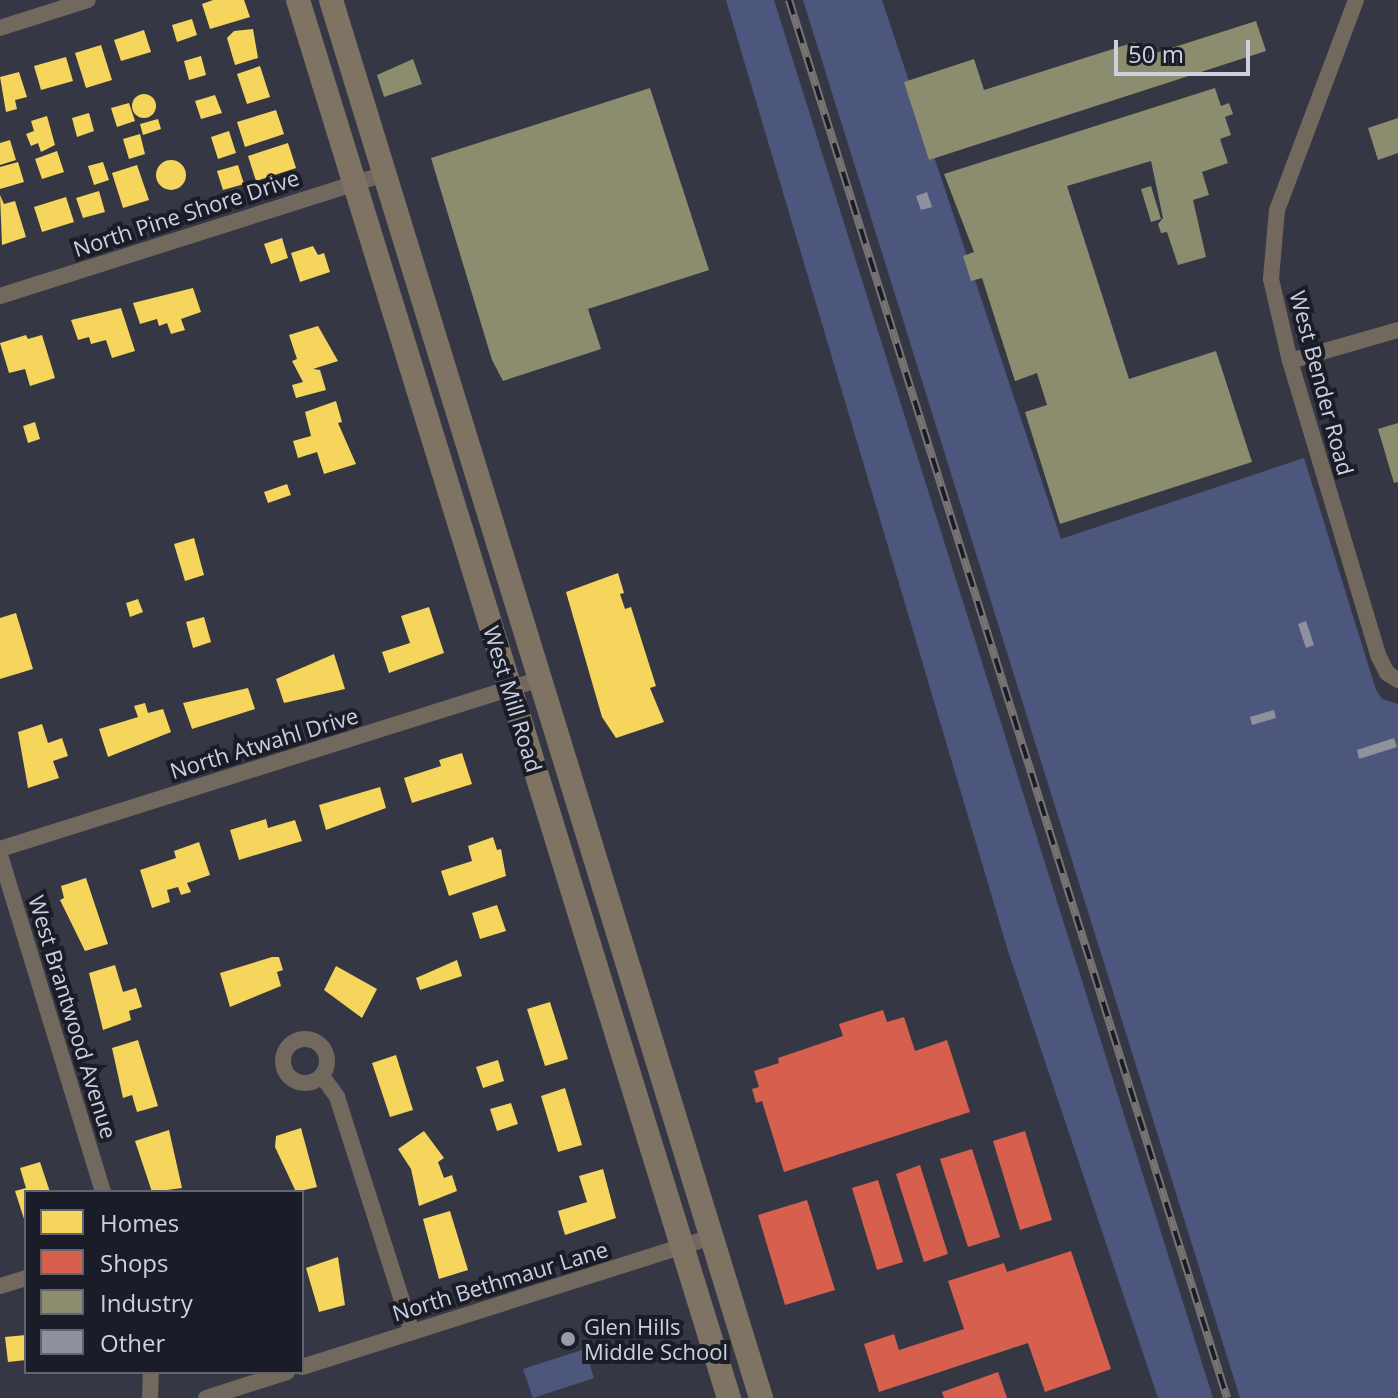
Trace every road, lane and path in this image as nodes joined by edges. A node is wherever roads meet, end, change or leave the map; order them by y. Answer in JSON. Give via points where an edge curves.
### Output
{"nodes":[{"id":1,"x":88,"y":0,"type":"edge"},
{"id":2,"x":298,"y":0,"type":"edge"},
{"id":3,"x":331,"y":0,"type":"edge"},
{"id":4,"x":1356,"y":0,"type":"edge"},
{"id":5,"x":0,"y":28,"type":"edge"},
{"id":6,"x":385,"y":174,"type":"junction"},
{"id":7,"x":354,"y":184,"type":"junction"},
{"id":8,"x":0,"y":296,"type":"edge"},
{"id":9,"x":1398,"y":330,"type":"edge"},
{"id":10,"x":1290,"y":361,"type":"junction"},
{"id":11,"x":540,"y":679,"type":"junction"},
{"id":12,"x":1398,"y":680,"type":"edge"},
{"id":13,"x":509,"y":688,"type":"junction"},
{"id":14,"x":0,"y":852,"type":"edge"},
{"id":15,"x":322,"y":1076,"type":"dead end"},
{"id":16,"x":102,"y":1190,"type":"edge"},
{"id":17,"x":712,"y":1237,"type":"junction"},
{"id":18,"x":682,"y":1248,"type":"junction"},
{"id":19,"x":24,"y":1279,"type":"edge"},
{"id":20,"x":0,"y":1286,"type":"edge"},
{"id":21,"x":412,"y":1332,"type":"junction"},
{"id":22,"x":304,"y":1366,"type":"edge"},
{"id":23,"x":151,"y":1374,"type":"edge"},
{"id":24,"x":281,"y":1374,"type":"edge"},
{"id":25,"x":150,"y":1398,"type":"edge"},
{"id":26,"x":206,"y":1398,"type":"edge"},
{"id":27,"x":729,"y":1398,"type":"edge"},
{"id":28,"x":761,"y":1398,"type":"edge"}],
"edges":[{"from":1,"to":5,"type":"street"},
{"from":2,"to":7,"type":"main road","name":"West Mill Road"},
{"from":3,"to":6,"type":"main road","name":"West Mill Road"},
{"from":4,"to":10,"type":"street","name":"West Bender Road","via":[[1277,210],[1271,279]]},
{"from":6,"to":7,"type":"street","name":"North Pine Shore Drive"},
{"from":6,"to":11,"type":"main road","name":"West Mill Road"},
{"from":7,"to":8,"type":"street","name":"North Pine Shore Drive"},
{"from":7,"to":13,"type":"main road","name":"West Mill Road"},
{"from":9,"to":10,"type":"street"},
{"from":10,"to":12,"type":"street","name":"West Bender Road","via":[[1379,657],[1387,673]]},
{"from":11,"to":13,"type":"street","name":"North Atwahl Drive"},
{"from":11,"to":17,"type":"main road","name":"West Mill Road"},
{"from":13,"to":14,"type":"street","name":"North Atwahl Drive"},
{"from":13,"to":18,"type":"main road","name":"West Mill Road"},
{"from":14,"to":16,"type":"street","name":"West Brantwood Avenue"},
{"from":15,"to":21,"type":"street","via":[[337,1097]]},
{"from":17,"to":18,"type":"street","name":"North Bethmaur Lane"},
{"from":17,"to":28,"type":"main road","name":"West Mill Road"},
{"from":18,"to":21,"type":"street","name":"North Bethmaur Lane"},
{"from":18,"to":27,"type":"main road","name":"West Mill Road"},
{"from":19,"to":20,"type":"street"},
{"from":21,"to":22,"type":"street","name":"North Bethmaur Lane"},
{"from":23,"to":25,"type":"street"},
{"from":24,"to":26,"type":"street"}]}
